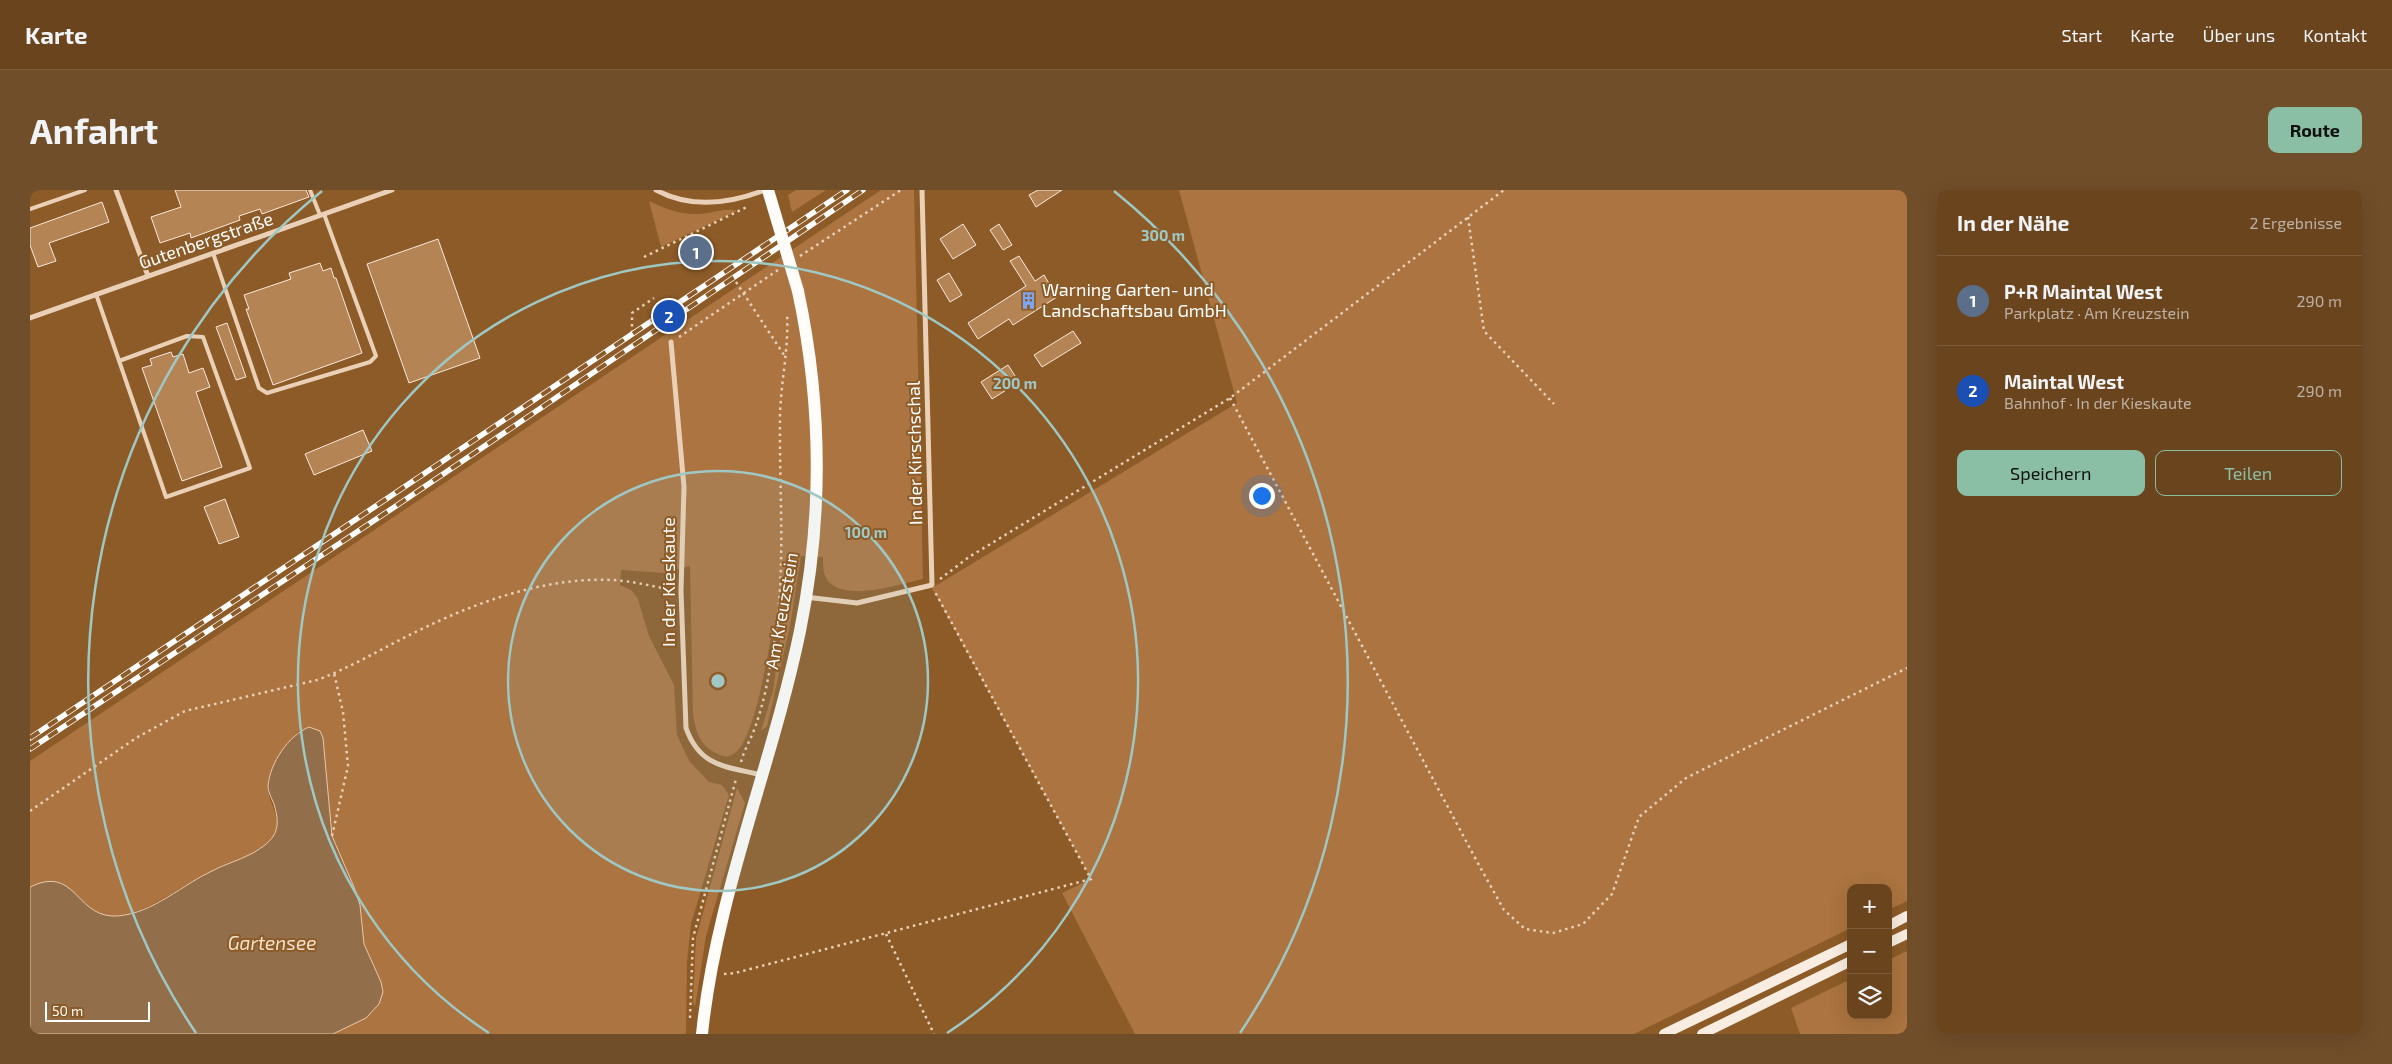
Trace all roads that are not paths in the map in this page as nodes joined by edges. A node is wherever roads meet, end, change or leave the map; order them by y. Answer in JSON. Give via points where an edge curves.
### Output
{"nodes":[{"id":1,"x":84,"y":190,"type":"edge"},
{"id":2,"x":116,"y":190,"type":"edge"},
{"id":3,"x":310,"y":190,"type":"edge"},
{"id":4,"x":392,"y":190,"type":"edge"},
{"id":5,"x":656,"y":190,"type":"edge"},
{"id":6,"x":767,"y":190,"type":"edge"},
{"id":7,"x":922,"y":190,"type":"edge"},
{"id":8,"x":30,"y":208,"type":"edge"},
{"id":9,"x":322,"y":215,"type":"junction"},
{"id":10,"x":213,"y":253,"type":"junction"},
{"id":11,"x":148,"y":276,"type":"junction"},
{"id":12,"x":96,"y":294,"type":"junction"},
{"id":13,"x":30,"y":318,"type":"edge"},
{"id":14,"x":671,"y":342,"type":"dead end"},
{"id":15,"x":119,"y":361,"type":"junction"},
{"id":16,"x":805,"y":597,"type":"junction"},
{"id":17,"x":761,"y":775,"type":"junction"},
{"id":18,"x":1907,"y":916,"type":"edge"},
{"id":19,"x":1892,"y":924,"type":"edge"},
{"id":20,"x":1907,"y":934,"type":"edge"},
{"id":21,"x":1892,"y":941,"type":"edge"},
{"id":22,"x":1847,"y":946,"type":"edge"},
{"id":23,"x":1847,"y":963,"type":"edge"},
{"id":24,"x":702,"y":1034,"type":"edge"},
{"id":25,"x":1664,"y":1034,"type":"edge"},
{"id":26,"x":1702,"y":1034,"type":"edge"}],
"edges":[{"from":1,"to":8,"type":"lane"},
{"from":2,"to":11,"type":"street"},
{"from":3,"to":9,"type":"lane"},
{"from":4,"to":9,"type":"street","name":"Gutenbergstraße"},
{"from":5,"to":6,"type":"street","via":[[679,200],[704,203],[728,202]]},
{"from":6,"to":16,"type":"main road","name":"Am Kreuzstein","bridge":true,"via":[[798,291],[806,332],[817,438],[816,503]]},
{"from":7,"to":16,"type":"street","name":"In der Kirschschal","via":[[932,585],[857,603]]},
{"from":9,"to":10,"type":"street","name":"Gutenbergstraße"},
{"from":9,"to":10,"type":"lane","via":[[376,356],[370,362],[267,393],[259,388]]},
{"from":10,"to":11,"type":"street","name":"Gutenbergstraße"},
{"from":11,"to":12,"type":"street","name":"Gutenbergstraße"},
{"from":12,"to":13,"type":"street","name":"Gutenbergstraße"},
{"from":12,"to":15,"type":"lane"},
{"from":14,"to":17,"type":"street","name":"In der Kieskaute","via":[[684,487],[681,592],[686,728],[692,744],[702,756],[714,763]]},
{"from":15,"to":15,"type":"lane","via":[[166,497],[250,468],[202,337],[187,336]]},
{"from":16,"to":17,"type":"main road","name":"Am Kreuzstein","via":[[792,665]]},
{"from":17,"to":24,"type":"main road","name":"Am Kreuzstein","via":[[710,974]]},
{"from":18,"to":19,"type":"main road"},
{"from":20,"to":21,"type":"main road"},
{"from":22,"to":25,"type":"main road"},
{"from":23,"to":26,"type":"main road"}]}
